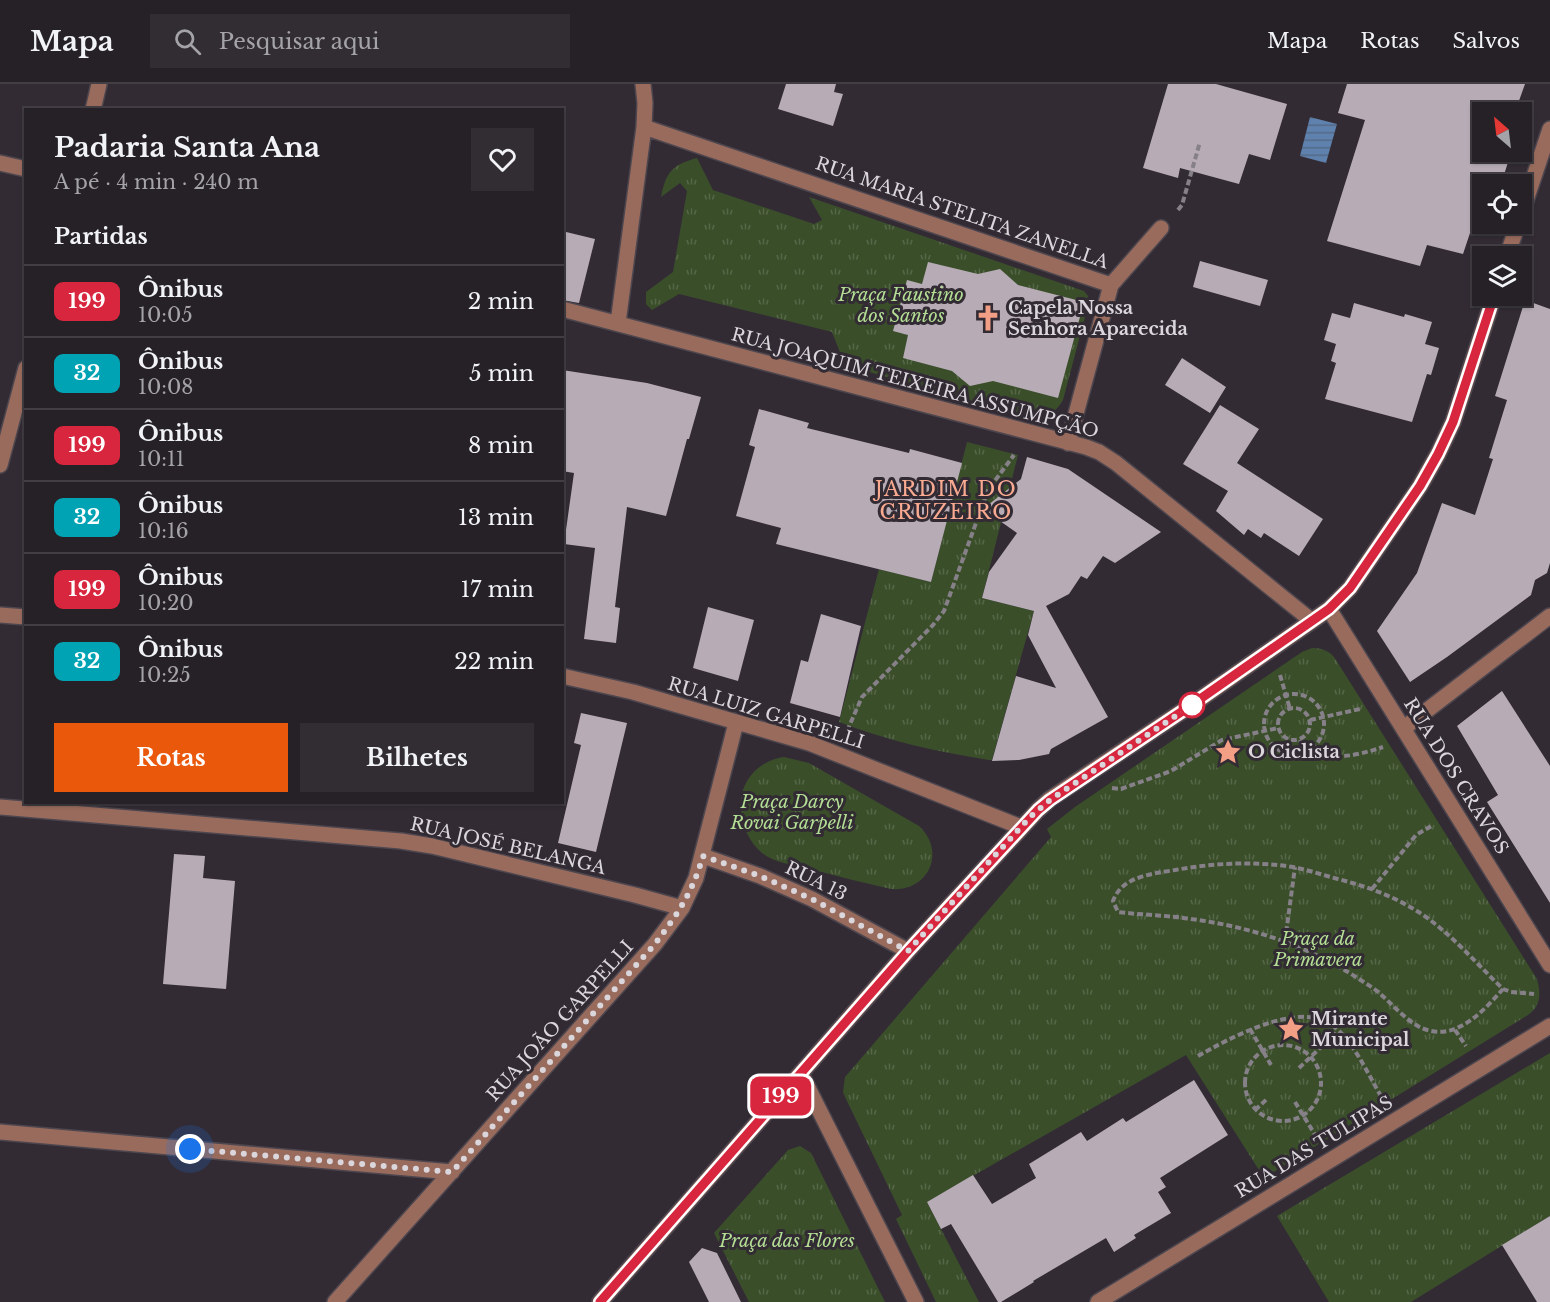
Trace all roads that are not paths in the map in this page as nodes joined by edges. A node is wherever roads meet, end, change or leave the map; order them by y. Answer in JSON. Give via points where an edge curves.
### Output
{"nodes":[{"id":1,"x":99,"y":84,"type":"edge"},
{"id":2,"x":643,"y":84,"type":"edge"},
{"id":3,"x":93,"y":108,"type":"edge"},
{"id":4,"x":644,"y":127,"type":"junction"},
{"id":5,"x":1550,"y":129,"type":"edge"},
{"id":6,"x":0,"y":163,"type":"edge"},
{"id":7,"x":24,"y":169,"type":"edge"},
{"id":8,"x":1532,"y":182,"type":"edge"},
{"id":9,"x":1161,"y":228,"type":"road end"},
{"id":10,"x":1112,"y":285,"type":"junction"},
{"id":11,"x":1491,"y":306,"type":"edge"},
{"id":12,"x":564,"y":310,"type":"edge"},
{"id":13,"x":618,"y":323,"type":"junction"},
{"id":14,"x":24,"y":375,"type":"edge"},
{"id":15,"x":1068,"y":442,"type":"junction"},
{"id":16,"x":0,"y":465,"type":"edge"},
{"id":17,"x":1329,"y":609,"type":"junction"},
{"id":18,"x":0,"y":615,"type":"edge"},
{"id":19,"x":1550,"y":616,"type":"edge"},
{"id":20,"x":24,"y":617,"type":"edge"},
{"id":21,"x":1312,"y":621,"type":"junction"},
{"id":22,"x":564,"y":676,"type":"edge"},
{"id":23,"x":736,"y":723,"type":"junction"},
{"id":24,"x":1404,"y":728,"type":"junction"},
{"id":25,"x":0,"y":807,"type":"edge"},
{"id":26,"x":1021,"y":827,"type":"junction"},
{"id":27,"x":703,"y":856,"type":"junction"},
{"id":28,"x":682,"y":908,"type":"junction"},
{"id":29,"x":908,"y":951,"type":"junction"},
{"id":30,"x":1550,"y":965,"type":"edge"},
{"id":31,"x":1550,"y":1026,"type":"edge"},
{"id":32,"x":801,"y":1074,"type":"junction"},
{"id":33,"x":0,"y":1132,"type":"edge"},
{"id":34,"x":452,"y":1172,"type":"junction"},
{"id":35,"x":335,"y":1302,"type":"edge"},
{"id":36,"x":600,"y":1302,"type":"edge"},
{"id":37,"x":916,"y":1302,"type":"edge"},
{"id":38,"x":1098,"y":1302,"type":"edge"}],
"edges":[{"from":1,"to":3,"type":"street"},
{"from":2,"to":4,"type":"street"},
{"from":4,"to":10,"type":"street","name":"RUA MARIA STELITA ZANELLA"},
{"from":4,"to":13,"type":"street"},
{"from":5,"to":8,"type":"street"},
{"from":6,"to":7,"type":"street"},
{"from":9,"to":10,"type":"street"},
{"from":10,"to":15,"type":"street","name":"RUA MARIA STELITA ZANELLA"},
{"from":11,"to":17,"type":"street","via":[[1453,422],[1438,454],[1366,567]]},
{"from":12,"to":13,"type":"street","name":"RUA JOAQUIM TEIXEIRA ASSUMPÇÃO"},
{"from":13,"to":15,"type":"street","name":"RUA JOAQUIM TEIXEIRA ASSUMPÇÃO"},
{"from":14,"to":16,"type":"street"},
{"from":15,"to":21,"type":"street","name":"RUA JOAQUIM TEIXEIRA ASSUMPÇÃO","via":[[1099,452],[1116,463]]},
{"from":17,"to":21,"type":"street"},
{"from":17,"to":24,"type":"street","name":"RUA DOS CRAVOS"},
{"from":18,"to":20,"type":"street"},
{"from":19,"to":24,"type":"street"},
{"from":21,"to":26,"type":"street","via":[[1050,800]]},
{"from":22,"to":23,"type":"street","name":"RUA LUIZ GARPELLI"},
{"from":23,"to":26,"type":"street","name":"RUA LUIZ GARPELLI","via":[[840,755]]},
{"from":23,"to":27,"type":"street","name":"RUA JOÃO GARPELLI"},
{"from":24,"to":30,"type":"street","name":"RUA DOS CRAVOS"},
{"from":25,"to":28,"type":"street","name":"RUA JOSÉ BELANGA","via":[[422,844]]},
{"from":26,"to":29,"type":"street"},
{"from":27,"to":28,"type":"street","name":"RUA JOÃO GARPELLI"},
{"from":27,"to":29,"type":"street","name":"RUA 13","via":[[812,899]]},
{"from":28,"to":34,"type":"street","name":"RUA JOÃO GARPELLI","via":[[655,944]]},
{"from":29,"to":32,"type":"street"},
{"from":31,"to":38,"type":"street","name":"RUA DAS TULIPAS"},
{"from":32,"to":36,"type":"street"},
{"from":32,"to":37,"type":"street"},
{"from":33,"to":34,"type":"street"},
{"from":34,"to":35,"type":"street","name":"RUA JOÃO GARPELLI"}]}
